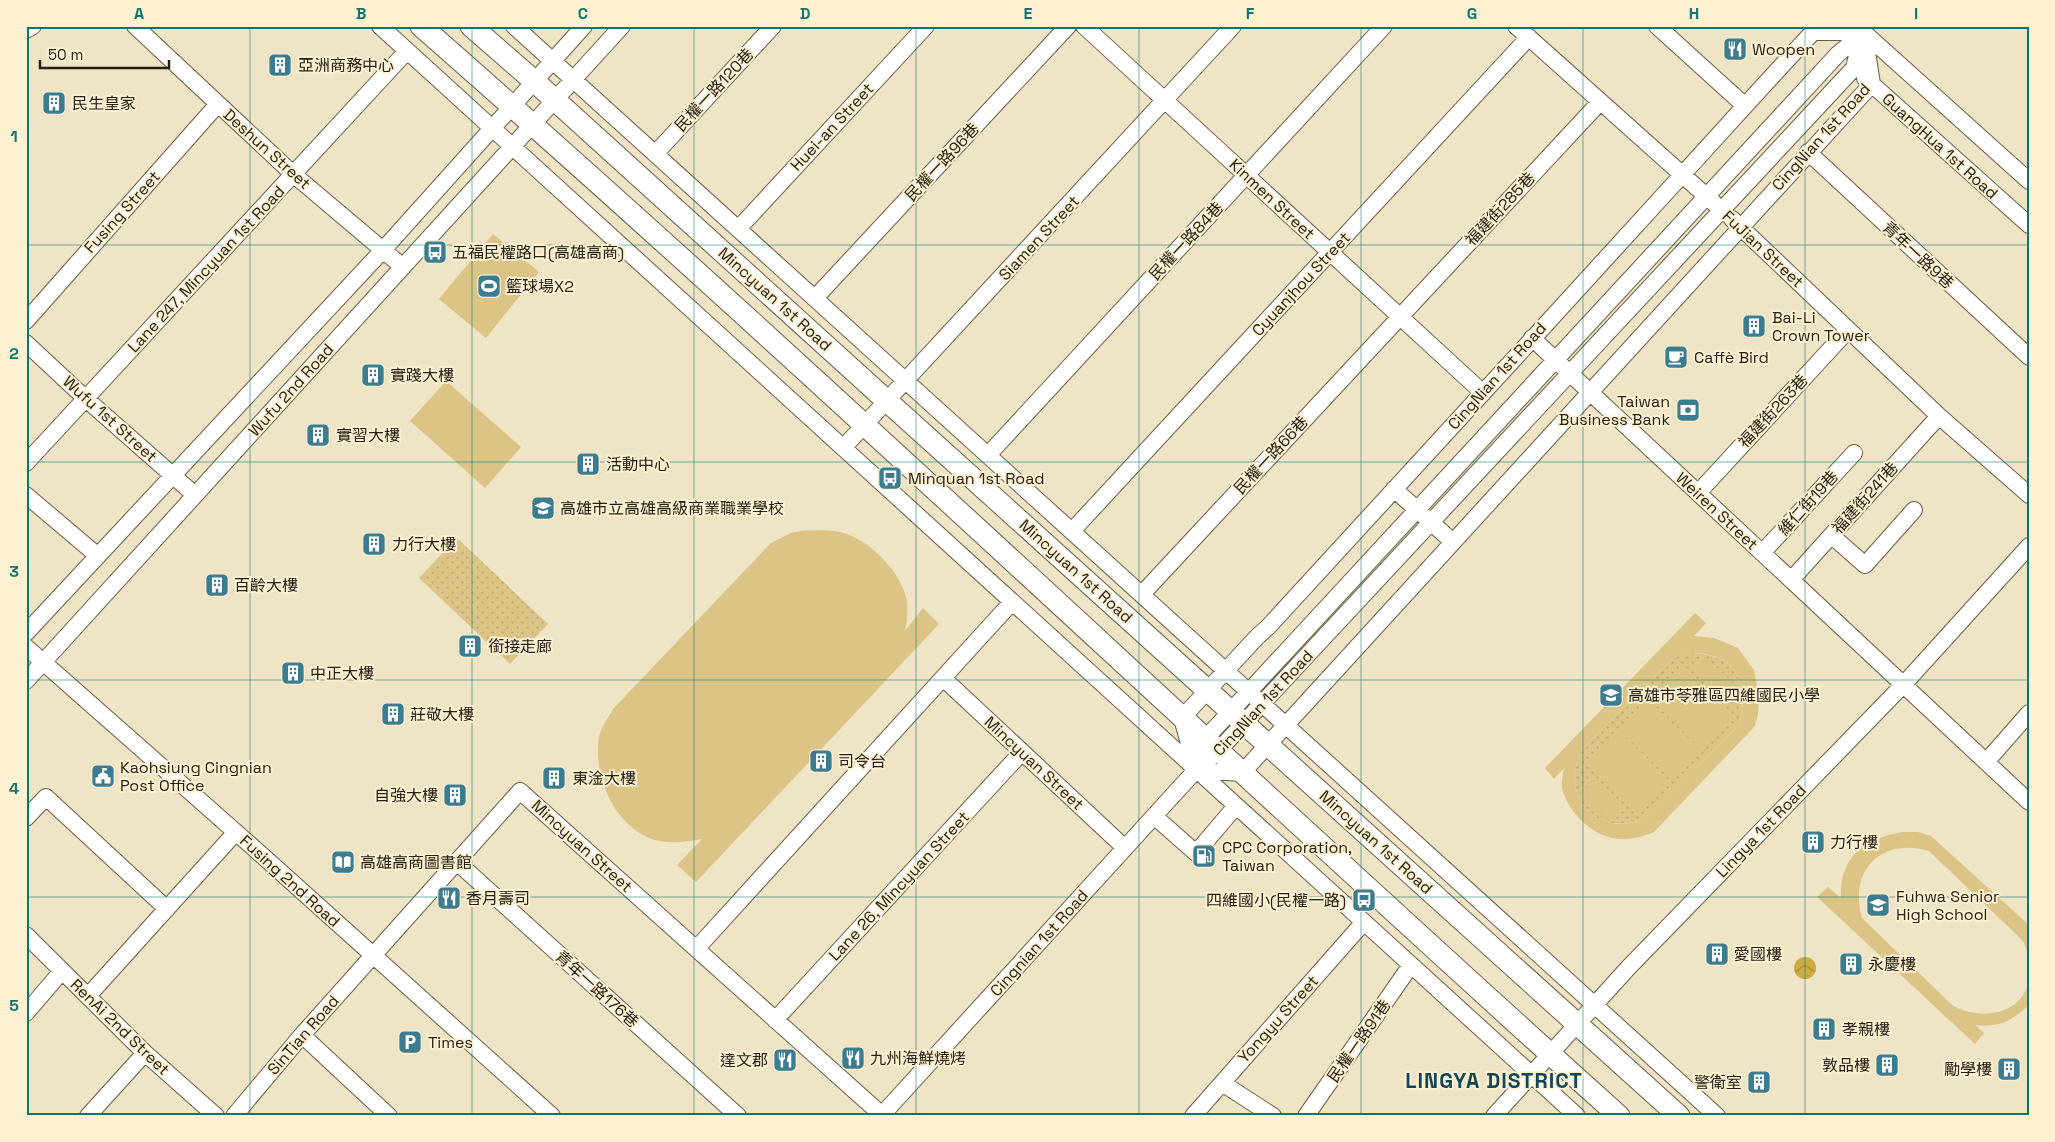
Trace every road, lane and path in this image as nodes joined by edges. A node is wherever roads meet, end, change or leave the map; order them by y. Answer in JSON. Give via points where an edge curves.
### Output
{"nodes":[{"id":1,"x":33,"y":26,"type":"edge"},
{"id":2,"x":135,"y":26,"type":"edge"},
{"id":3,"x":380,"y":26,"type":"edge"},
{"id":4,"x":421,"y":26,"type":"edge"},
{"id":5,"x":471,"y":26,"type":"edge"},
{"id":6,"x":514,"y":26,"type":"edge"},
{"id":7,"x":584,"y":26,"type":"edge"},
{"id":8,"x":622,"y":26,"type":"edge"},
{"id":9,"x":773,"y":26,"type":"edge"},
{"id":10,"x":1068,"y":26,"type":"edge"},
{"id":11,"x":1084,"y":26,"type":"edge"},
{"id":12,"x":1233,"y":26,"type":"edge"},
{"id":13,"x":1384,"y":26,"type":"edge"},
{"id":14,"x":1516,"y":26,"type":"edge"},
{"id":15,"x":1657,"y":26,"type":"edge"},
{"id":16,"x":1863,"y":28,"type":"edge"},
{"id":17,"x":919,"y":29,"type":"edge"},
{"id":18,"x":1810,"y":29,"type":"edge"},
{"id":19,"x":26,"y":30,"type":"edge"},
{"id":20,"x":1529,"y":37,"type":"junction"},
{"id":21,"x":407,"y":51,"type":"junction"},
{"id":22,"x":1838,"y":54,"type":"junction"},
{"id":23,"x":552,"y":61,"type":"junction"},
{"id":24,"x":1854,"y":68,"type":"junction"},
{"id":25,"x":574,"y":80,"type":"junction"},
{"id":26,"x":534,"y":81,"type":"junction"},
{"id":27,"x":1872,"y":84,"type":"junction"},
{"id":28,"x":555,"y":100,"type":"junction"},
{"id":29,"x":1166,"y":102,"type":"junction"},
{"id":30,"x":1600,"y":102,"type":"junction"},
{"id":31,"x":218,"y":104,"type":"junction"},
{"id":32,"x":1744,"y":105,"type":"junction"},
{"id":33,"x":512,"y":106,"type":"junction"},
{"id":34,"x":532,"y":125,"type":"junction"},
{"id":35,"x":492,"y":129,"type":"junction"},
{"id":36,"x":512,"y":147,"type":"junction"},
{"id":37,"x":1808,"y":152,"type":"junction"},
{"id":38,"x":655,"y":154,"type":"junction"},
{"id":39,"x":293,"y":174,"type":"junction"},
{"id":40,"x":1683,"y":175,"type":"junction"},
{"id":41,"x":1247,"y":176,"type":"junction"},
{"id":42,"x":2029,"y":181,"type":"edge"},
{"id":43,"x":1707,"y":196,"type":"junction"},
{"id":44,"x":1722,"y":210,"type":"junction"},
{"id":45,"x":2029,"y":225,"type":"edge"},
{"id":46,"x":1740,"y":227,"type":"junction"},
{"id":47,"x":738,"y":229,"type":"junction"},
{"id":48,"x":383,"y":250,"type":"junction"},
{"id":49,"x":1330,"y":253,"type":"junction"},
{"id":50,"x":403,"y":267,"type":"junction"},
{"id":51,"x":815,"y":298,"type":"junction"},
{"id":52,"x":1400,"y":317,"type":"junction"},
{"id":53,"x":26,"y":321,"type":"edge"},
{"id":54,"x":1848,"y":330,"type":"junction"},
{"id":55,"x":1532,"y":338,"type":"junction"},
{"id":56,"x":26,"y":343,"type":"edge"},
{"id":57,"x":2029,"y":357,"type":"edge"},
{"id":58,"x":1556,"y":360,"type":"junction"},
{"id":59,"x":1570,"y":373,"type":"junction"},
{"id":60,"x":906,"y":380,"type":"junction"},
{"id":61,"x":1482,"y":392,"type":"junction"},
{"id":62,"x":1590,"y":392,"type":"junction"},
{"id":63,"x":86,"y":399,"type":"junction"},
{"id":64,"x":887,"y":401,"type":"junction"},
{"id":65,"x":1939,"y":416,"type":"junction"},
{"id":66,"x":865,"y":425,"type":"junction"},
{"id":67,"x":844,"y":448,"type":"junction"},
{"id":68,"x":1854,"y":453,"type":"dead end"},
{"id":69,"x":988,"y":455,"type":"junction"},
{"id":70,"x":26,"y":463,"type":"edge"},
{"id":71,"x":173,"y":476,"type":"junction"},
{"id":72,"x":1394,"y":490,"type":"junction"},
{"id":73,"x":1698,"y":493,"type":"junction"},
{"id":74,"x":26,"y":494,"type":"edge"},
{"id":75,"x":195,"y":495,"type":"junction"},
{"id":76,"x":2029,"y":495,"type":"edge"},
{"id":77,"x":1417,"y":510,"type":"junction"},
{"id":78,"x":1914,"y":510,"type":"dead end"},
{"id":79,"x":1431,"y":523,"type":"junction"},
{"id":80,"x":1072,"y":531,"type":"junction"},
{"id":81,"x":1832,"y":536,"type":"junction"},
{"id":82,"x":1452,"y":542,"type":"junction"},
{"id":83,"x":2029,"y":546,"type":"edge"},
{"id":84,"x":1762,"y":553,"type":"junction"},
{"id":85,"x":98,"y":556,"type":"junction"},
{"id":86,"x":1791,"y":580,"type":"junction"},
{"id":87,"x":1142,"y":594,"type":"junction"},
{"id":88,"x":1012,"y":602,"type":"junction"},
{"id":89,"x":26,"y":633,"type":"edge"},
{"id":90,"x":26,"y":647,"type":"edge"},
{"id":91,"x":42,"y":663,"type":"junction"},
{"id":92,"x":1226,"y":671,"type":"junction"},
{"id":93,"x":943,"y":678,"type":"junction"},
{"id":94,"x":26,"y":681,"type":"edge"},
{"id":95,"x":1904,"y":684,"type":"junction"},
{"id":96,"x":1209,"y":690,"type":"junction"},
{"id":97,"x":1249,"y":692,"type":"junction"},
{"id":98,"x":1263,"y":704,"type":"junction"},
{"id":99,"x":2029,"y":714,"type":"edge"},
{"id":100,"x":1238,"y":717,"type":"junction"},
{"id":101,"x":1182,"y":718,"type":"junction"},
{"id":102,"x":1286,"y":725,"type":"junction"},
{"id":103,"x":1267,"y":744,"type":"junction"},
{"id":104,"x":1212,"y":746,"type":"junction"},
{"id":105,"x":1022,"y":752,"type":"junction"},
{"id":106,"x":1986,"y":762,"type":"junction"},
{"id":107,"x":1196,"y":770,"type":"junction"},
{"id":108,"x":1242,"y":773,"type":"junction"},
{"id":109,"x":2029,"y":802,"type":"edge"},
{"id":110,"x":1236,"y":806,"type":"junction"},
{"id":111,"x":1154,"y":816,"type":"junction"},
{"id":112,"x":26,"y":818,"type":"edge"},
{"id":113,"x":236,"y":832,"type":"junction"},
{"id":114,"x":1125,"y":848,"type":"junction"},
{"id":115,"x":457,"y":862,"type":"junction"},
{"id":116,"x":167,"y":909,"type":"junction"},
{"id":117,"x":1364,"y":922,"type":"junction"},
{"id":118,"x":26,"y":935,"type":"edge"},
{"id":119,"x":697,"y":948,"type":"junction"},
{"id":120,"x":373,"y":955,"type":"junction"},
{"id":121,"x":1411,"y":965,"type":"junction"},
{"id":122,"x":62,"y":971,"type":"junction"},
{"id":123,"x":88,"y":996,"type":"junction"},
{"id":124,"x":1595,"y":1004,"type":"junction"},
{"id":125,"x":26,"y":1013,"type":"edge"},
{"id":126,"x":775,"y":1020,"type":"junction"},
{"id":127,"x":1578,"y":1023,"type":"junction"},
{"id":128,"x":302,"y":1035,"type":"junction"},
{"id":129,"x":145,"y":1053,"type":"junction"},
{"id":130,"x":1549,"y":1054,"type":"junction"},
{"id":131,"x":1531,"y":1074,"type":"junction"},
{"id":132,"x":1222,"y":1083,"type":"junction"},
{"id":133,"x":882,"y":1115,"type":"edge"},
{"id":134,"x":88,"y":1116,"type":"edge"},
{"id":135,"x":216,"y":1116,"type":"edge"},
{"id":136,"x":234,"y":1116,"type":"edge"},
{"id":137,"x":389,"y":1116,"type":"edge"},
{"id":138,"x":552,"y":1116,"type":"edge"},
{"id":139,"x":738,"y":1116,"type":"edge"},
{"id":140,"x":1193,"y":1116,"type":"edge"},
{"id":141,"x":1273,"y":1116,"type":"edge"},
{"id":142,"x":1306,"y":1116,"type":"edge"},
{"id":143,"x":1494,"y":1116,"type":"edge"},
{"id":144,"x":1577,"y":1116,"type":"edge"},
{"id":145,"x":1619,"y":1116,"type":"edge"},
{"id":146,"x":1679,"y":1116,"type":"edge"},
{"id":147,"x":1717,"y":1116,"type":"edge"}],
"edges":[{"from":1,"to":19,"type":"street"},
{"from":2,"to":31,"type":"street","name":"Deshun Street"},
{"from":3,"to":21,"type":"street"},
{"from":4,"to":33,"type":"main road","name":"Mincyuan 1st Road"},
{"from":5,"to":26,"type":"main road","name":"Mincyuan 1st Road"},
{"from":6,"to":23,"type":"street","name":"Mincyuan 1st Road"},
{"from":7,"to":23,"type":"street","name":"Wufu 2nd Road"},
{"from":8,"to":25,"type":"street","name":"Wufu 2nd Road"},
{"from":9,"to":38,"type":"street","name":"民權一路120巷"},
{"from":10,"to":51,"type":"street","name":"民權一路96巷"},
{"from":11,"to":29,"type":"street","name":"Kinmen Street"},
{"from":12,"to":29,"type":"street","name":"Siamen Street"},
{"from":13,"to":41,"type":"street","name":"民權一路84巷"},
{"from":14,"to":20,"type":"street","name":"FuJian Street"},
{"from":15,"to":32,"type":"street"},
{"from":16,"to":18,"type":"street"},
{"from":16,"to":22,"type":"street","name":"CingNian 1st Road"},
{"from":16,"to":24,"type":"street","name":"CingNian 1st Road"},
{"from":16,"to":27,"type":"street","name":"CingNian 1st Road"},
{"from":16,"to":42,"type":"street","name":"GuangHua 1st Road"},
{"from":17,"to":47,"type":"street","name":"Huei-an Street"},
{"from":18,"to":22,"type":"street","name":"GuangHua 1st Road"},
{"from":18,"to":32,"type":"street","name":"CingNian 1st Road"},
{"from":20,"to":30,"type":"street","name":"FuJian Street"},
{"from":20,"to":49,"type":"street","name":"Cyuanjhou Street"},
{"from":21,"to":35,"type":"street"},
{"from":21,"to":39,"type":"street","name":"Lane 247, Mincyuan 1st Road"},
{"from":22,"to":24,"type":"street","name":"GuangHua 1st Road"},
{"from":22,"to":43,"type":"street","name":"CingNian 1st Road"},
{"from":23,"to":25,"type":"street","name":"Mincyuan 1st Road"},
{"from":23,"to":26,"type":"street","name":"Wufu 2nd Road"},
{"from":24,"to":27,"type":"street","name":"GuangHua 1st Road"},
{"from":24,"to":44,"type":"street","name":"CingNian 1st Road"},
{"from":25,"to":28,"type":"street","name":"Wufu 2nd Road"},
{"from":25,"to":38,"type":"street","name":"Mincyuan 1st Road"},
{"from":26,"to":28,"type":"main road","name":"Mincyuan 1st Road"},
{"from":26,"to":33,"type":"street","name":"Wufu 2nd Road"},
{"from":27,"to":37,"type":"street","name":"CingNian 1st Road"},
{"from":27,"to":45,"type":"street","name":"GuangHua 1st Road"},
{"from":28,"to":34,"type":"street","name":"Wufu 2nd Road"},
{"from":28,"to":64,"type":"main road","name":"Mincyuan 1st Road"},
{"from":29,"to":41,"type":"street","name":"Kinmen Street"},
{"from":29,"to":60,"type":"street","name":"Siamen Street"},
{"from":30,"to":40,"type":"street","name":"FuJian Street"},
{"from":30,"to":52,"type":"street","name":"福建街285巷"},
{"from":31,"to":39,"type":"street","name":"Deshun Street"},
{"from":31,"to":53,"type":"street","name":"Fusing Street"},
{"from":32,"to":40,"type":"street","name":"CingNian 1st Road"},
{"from":33,"to":34,"type":"main road","name":"Mincyuan 1st Road"},
{"from":33,"to":35,"type":"street","name":"Wufu 2nd Road"},
{"from":34,"to":36,"type":"street","name":"Wufu 2nd Road"},
{"from":34,"to":66,"type":"main road","name":"Mincyuan 1st Road"},
{"from":35,"to":36,"type":"street"},
{"from":35,"to":48,"type":"street","name":"Wufu 2nd Road"},
{"from":36,"to":50,"type":"street","name":"Wufu 2nd Road"},
{"from":36,"to":67,"type":"street"},
{"from":37,"to":46,"type":"street","name":"CingNian 1st Road"},
{"from":37,"to":57,"type":"street","name":"青年一路9巷"},
{"from":38,"to":47,"type":"street","name":"Mincyuan 1st Road"},
{"from":39,"to":48,"type":"street","name":"Deshun Street"},
{"from":39,"to":63,"type":"street","name":"Lane 247, Mincyuan 1st Road"},
{"from":40,"to":43,"type":"street","name":"FuJian Street"},
{"from":40,"to":55,"type":"street","name":"CingNian 1st Road"},
{"from":41,"to":49,"type":"street","name":"Kinmen Street"},
{"from":41,"to":69,"type":"street","name":"民權一路84巷"},
{"from":43,"to":44,"type":"street","name":"FuJian Street"},
{"from":43,"to":58,"type":"street","name":"CingNian 1st Road"},
{"from":44,"to":46,"type":"street","name":"FuJian Street"},
{"from":44,"to":59,"type":"street","name":"CingNian 1st Road"},
{"from":46,"to":54,"type":"street","name":"FuJian Street"},
{"from":46,"to":62,"type":"street","name":"CingNian 1st Road"},
{"from":47,"to":51,"type":"street","name":"Mincyuan 1st Road"},
{"from":48,"to":50,"type":"street","name":"Deshun Street"},
{"from":48,"to":71,"type":"street","name":"Wufu 2nd Road"},
{"from":49,"to":52,"type":"street","name":"Kinmen Street"},
{"from":49,"to":80,"type":"street","name":"Cyuanjhou Street"},
{"from":50,"to":75,"type":"street","name":"Wufu 2nd Road"},
{"from":51,"to":60,"type":"street","name":"Mincyuan 1st Road"},
{"from":52,"to":61,"type":"street","name":"Kinmen Street"},
{"from":52,"to":87,"type":"street","name":"民權一路66巷"},
{"from":54,"to":65,"type":"street","name":"FuJian Street"},
{"from":54,"to":73,"type":"street","name":"福建街263巷"},
{"from":55,"to":58,"type":"street","name":"Weiren Street"},
{"from":55,"to":61,"type":"street","name":"CingNian 1st Road"},
{"from":56,"to":63,"type":"street","name":"Wufu 1st Street"},
{"from":58,"to":59,"type":"street","name":"Weiren Street"},
{"from":58,"to":77,"type":"street","name":"CingNian 1st Road"},
{"from":59,"to":62,"type":"street","name":"Weiren Street"},
{"from":59,"to":79,"type":"street","name":"CingNian 1st Road"},
{"from":60,"to":64,"type":"street","name":"Siamen Street"},
{"from":60,"to":69,"type":"street","name":"Mincyuan 1st Road"},
{"from":61,"to":72,"type":"street","name":"CingNian 1st Road"},
{"from":62,"to":73,"type":"street","name":"Weiren Street"},
{"from":62,"to":82,"type":"street","name":"CingNian 1st Road"},
{"from":63,"to":70,"type":"street","name":"Lane 247, Mincyuan 1st Road"},
{"from":63,"to":71,"type":"street","name":"Wufu 1st Street"},
{"from":64,"to":66,"type":"street","name":"Siamen Street"},
{"from":64,"to":96,"type":"main road","name":"Mincyuan 1st Road"},
{"from":65,"to":76,"type":"street","name":"FuJian Street"},
{"from":65,"to":81,"type":"street","name":"福建街241巷"},
{"from":66,"to":67,"type":"street","name":"Siamen Street"},
{"from":66,"to":101,"type":"main road","name":"Mincyuan 1st Road"},
{"from":67,"to":88,"type":"street"},
{"from":68,"to":84,"type":"street","name":"維仁街19巷"},
{"from":69,"to":80,"type":"street","name":"Mincyuan 1st Road"},
{"from":71,"to":75,"type":"street","name":"Wufu 1st Street"},
{"from":71,"to":85,"type":"street","name":"Wufu 2nd Road"},
{"from":72,"to":77,"type":"street"},
{"from":72,"to":92,"type":"street","name":"CingNian 1st Road"},
{"from":73,"to":84,"type":"street","name":"Weiren Street"},
{"from":74,"to":85,"type":"street"},
{"from":75,"to":91,"type":"street","name":"Wufu 2nd Road"},
{"from":77,"to":79,"type":"street"},
{"from":77,"to":97,"type":"street","name":"CingNian 1st Road"},
{"from":78,"to":81,"type":"street","via":[[1865,565]]},
{"from":79,"to":82,"type":"street"},
{"from":79,"to":98,"type":"street","name":"CingNian 1st Road"},
{"from":80,"to":87,"type":"street","name":"Mincyuan 1st Road"},
{"from":81,"to":86,"type":"street","name":"福建街241巷"},
{"from":82,"to":102,"type":"street","name":"CingNian 1st Road"},
{"from":83,"to":95,"type":"street","name":"Lingya 1st Road"},
{"from":84,"to":86,"type":"street","name":"Weiren Street"},
{"from":85,"to":89,"type":"street","name":"Wufu 2nd Road"},
{"from":86,"to":95,"type":"street","name":"Weiren Street"},
{"from":87,"to":92,"type":"street","name":"Mincyuan 1st Road"},
{"from":88,"to":93,"type":"street"},
{"from":88,"to":107,"type":"street"},
{"from":90,"to":91,"type":"street","name":"Fusing 2nd Road"},
{"from":91,"to":94,"type":"street","name":"Wufu 2nd Road"},
{"from":91,"to":113,"type":"street","name":"Fusing 2nd Road"},
{"from":92,"to":96,"type":"street","name":"CingNian 1st Road"},
{"from":92,"to":97,"type":"street","name":"Mincyuan 1st Road"},
{"from":93,"to":105,"type":"street","name":"Mincyuan Street"},
{"from":93,"to":119,"type":"street"},
{"from":95,"to":106,"type":"street","name":"Weiren Street"},
{"from":95,"to":124,"type":"street","name":"Lingya 1st Road"},
{"from":96,"to":100,"type":"main road","name":"Mincyuan 1st Road"},
{"from":96,"to":101,"type":"street","name":"CingNian 1st Road"},
{"from":97,"to":98,"type":"street","name":"Mincyuan 1st Road"},
{"from":97,"to":100,"type":"street","name":"CingNian 1st Road"},
{"from":98,"to":100,"type":"street","name":"CingNian 1st Road"},
{"from":98,"to":102,"type":"street","name":"Mincyuan 1st Road"},
{"from":99,"to":106,"type":"street"},
{"from":100,"to":103,"type":"main road","name":"Mincyuan 1st Road"},
{"from":100,"to":104,"type":"street","name":"CingNian 1st Road"},
{"from":101,"to":104,"type":"main road","name":"Mincyuan 1st Road"},
{"from":101,"to":107,"type":"street","name":"CingNian 1st Road"},
{"from":102,"to":103,"type":"street","name":"CingNian 1st Road"},
{"from":102,"to":124,"type":"street","name":"Mincyuan 1st Road"},
{"from":103,"to":108,"type":"street","name":"CingNian 1st Road"},
{"from":103,"to":127,"type":"main road","name":"Mincyuan 1st Road"},
{"from":104,"to":107,"type":"street","name":"CingNian 1st Road"},
{"from":104,"to":108,"type":"main road","name":"Mincyuan 1st Road"},
{"from":105,"to":114,"type":"street","name":"Mincyuan Street"},
{"from":105,"to":126,"type":"street","name":"Lane 26, Mincyuan Street"},
{"from":106,"to":109,"type":"street","name":"Weiren Street"},
{"from":107,"to":108,"type":"street","name":"CingNian 1st Road"},
{"from":107,"to":110,"type":"street"},
{"from":107,"to":111,"type":"street","name":"Cingnian 1st Road"},
{"from":108,"to":130,"type":"main road","name":"Mincyuan 1st Road"},
{"from":110,"to":111,"type":"street","via":[[1196,854]]},
{"from":110,"to":117,"type":"street"},
{"from":111,"to":114,"type":"street","name":"Cingnian 1st Road"},
{"from":112,"to":116,"type":"street","via":[[46,797]]},
{"from":113,"to":116,"type":"street"},
{"from":113,"to":120,"type":"street","name":"Fusing 2nd Road"},
{"from":114,"to":133,"type":"street","name":"Cingnian 1st Road"},
{"from":115,"to":119,"type":"street","name":"Mincyuan Street","via":[[520,790]]},
{"from":115,"to":120,"type":"street","name":"Mincyuan Street"},
{"from":115,"to":139,"type":"street","name":"青年一路176巷"},
{"from":116,"to":123,"type":"street"},
{"from":117,"to":121,"type":"street"},
{"from":117,"to":132,"type":"street","name":"Yongyu Street"},
{"from":118,"to":122,"type":"street","name":"RenAi 2nd Street"},
{"from":119,"to":126,"type":"street","name":"Mincyuan Street"},
{"from":120,"to":128,"type":"street","name":"SinTian Road"},
{"from":120,"to":138,"type":"street","name":"Fusing 2nd Road"},
{"from":121,"to":131,"type":"street"},
{"from":121,"to":142,"type":"street","name":"民權一路91巷"},
{"from":122,"to":123,"type":"street","name":"RenAi 2nd Street"},
{"from":122,"to":125,"type":"street"},
{"from":123,"to":129,"type":"street","name":"RenAi 2nd Street"},
{"from":124,"to":127,"type":"street","name":"Lingya 1st Road"},
{"from":124,"to":147,"type":"street","name":"Mincyuan 1st Road"},
{"from":126,"to":133,"type":"street","name":"Mincyuan Street"},
{"from":127,"to":130,"type":"street","name":"Lingya 1st Road"},
{"from":127,"to":146,"type":"main road","name":"Mincyuan 1st Road"},
{"from":128,"to":136,"type":"street","name":"SinTian Road"},
{"from":128,"to":137,"type":"street"},
{"from":129,"to":134,"type":"street"},
{"from":129,"to":135,"type":"street","name":"RenAi 2nd Street"},
{"from":130,"to":131,"type":"street","name":"Lingya 1st Road"},
{"from":130,"to":145,"type":"main road","name":"Mincyuan 1st Road"},
{"from":131,"to":143,"type":"street","name":"Lingya 1st Road"},
{"from":131,"to":144,"type":"street"},
{"from":132,"to":140,"type":"street","name":"Yongyu Street"},
{"from":132,"to":141,"type":"street"}]}
